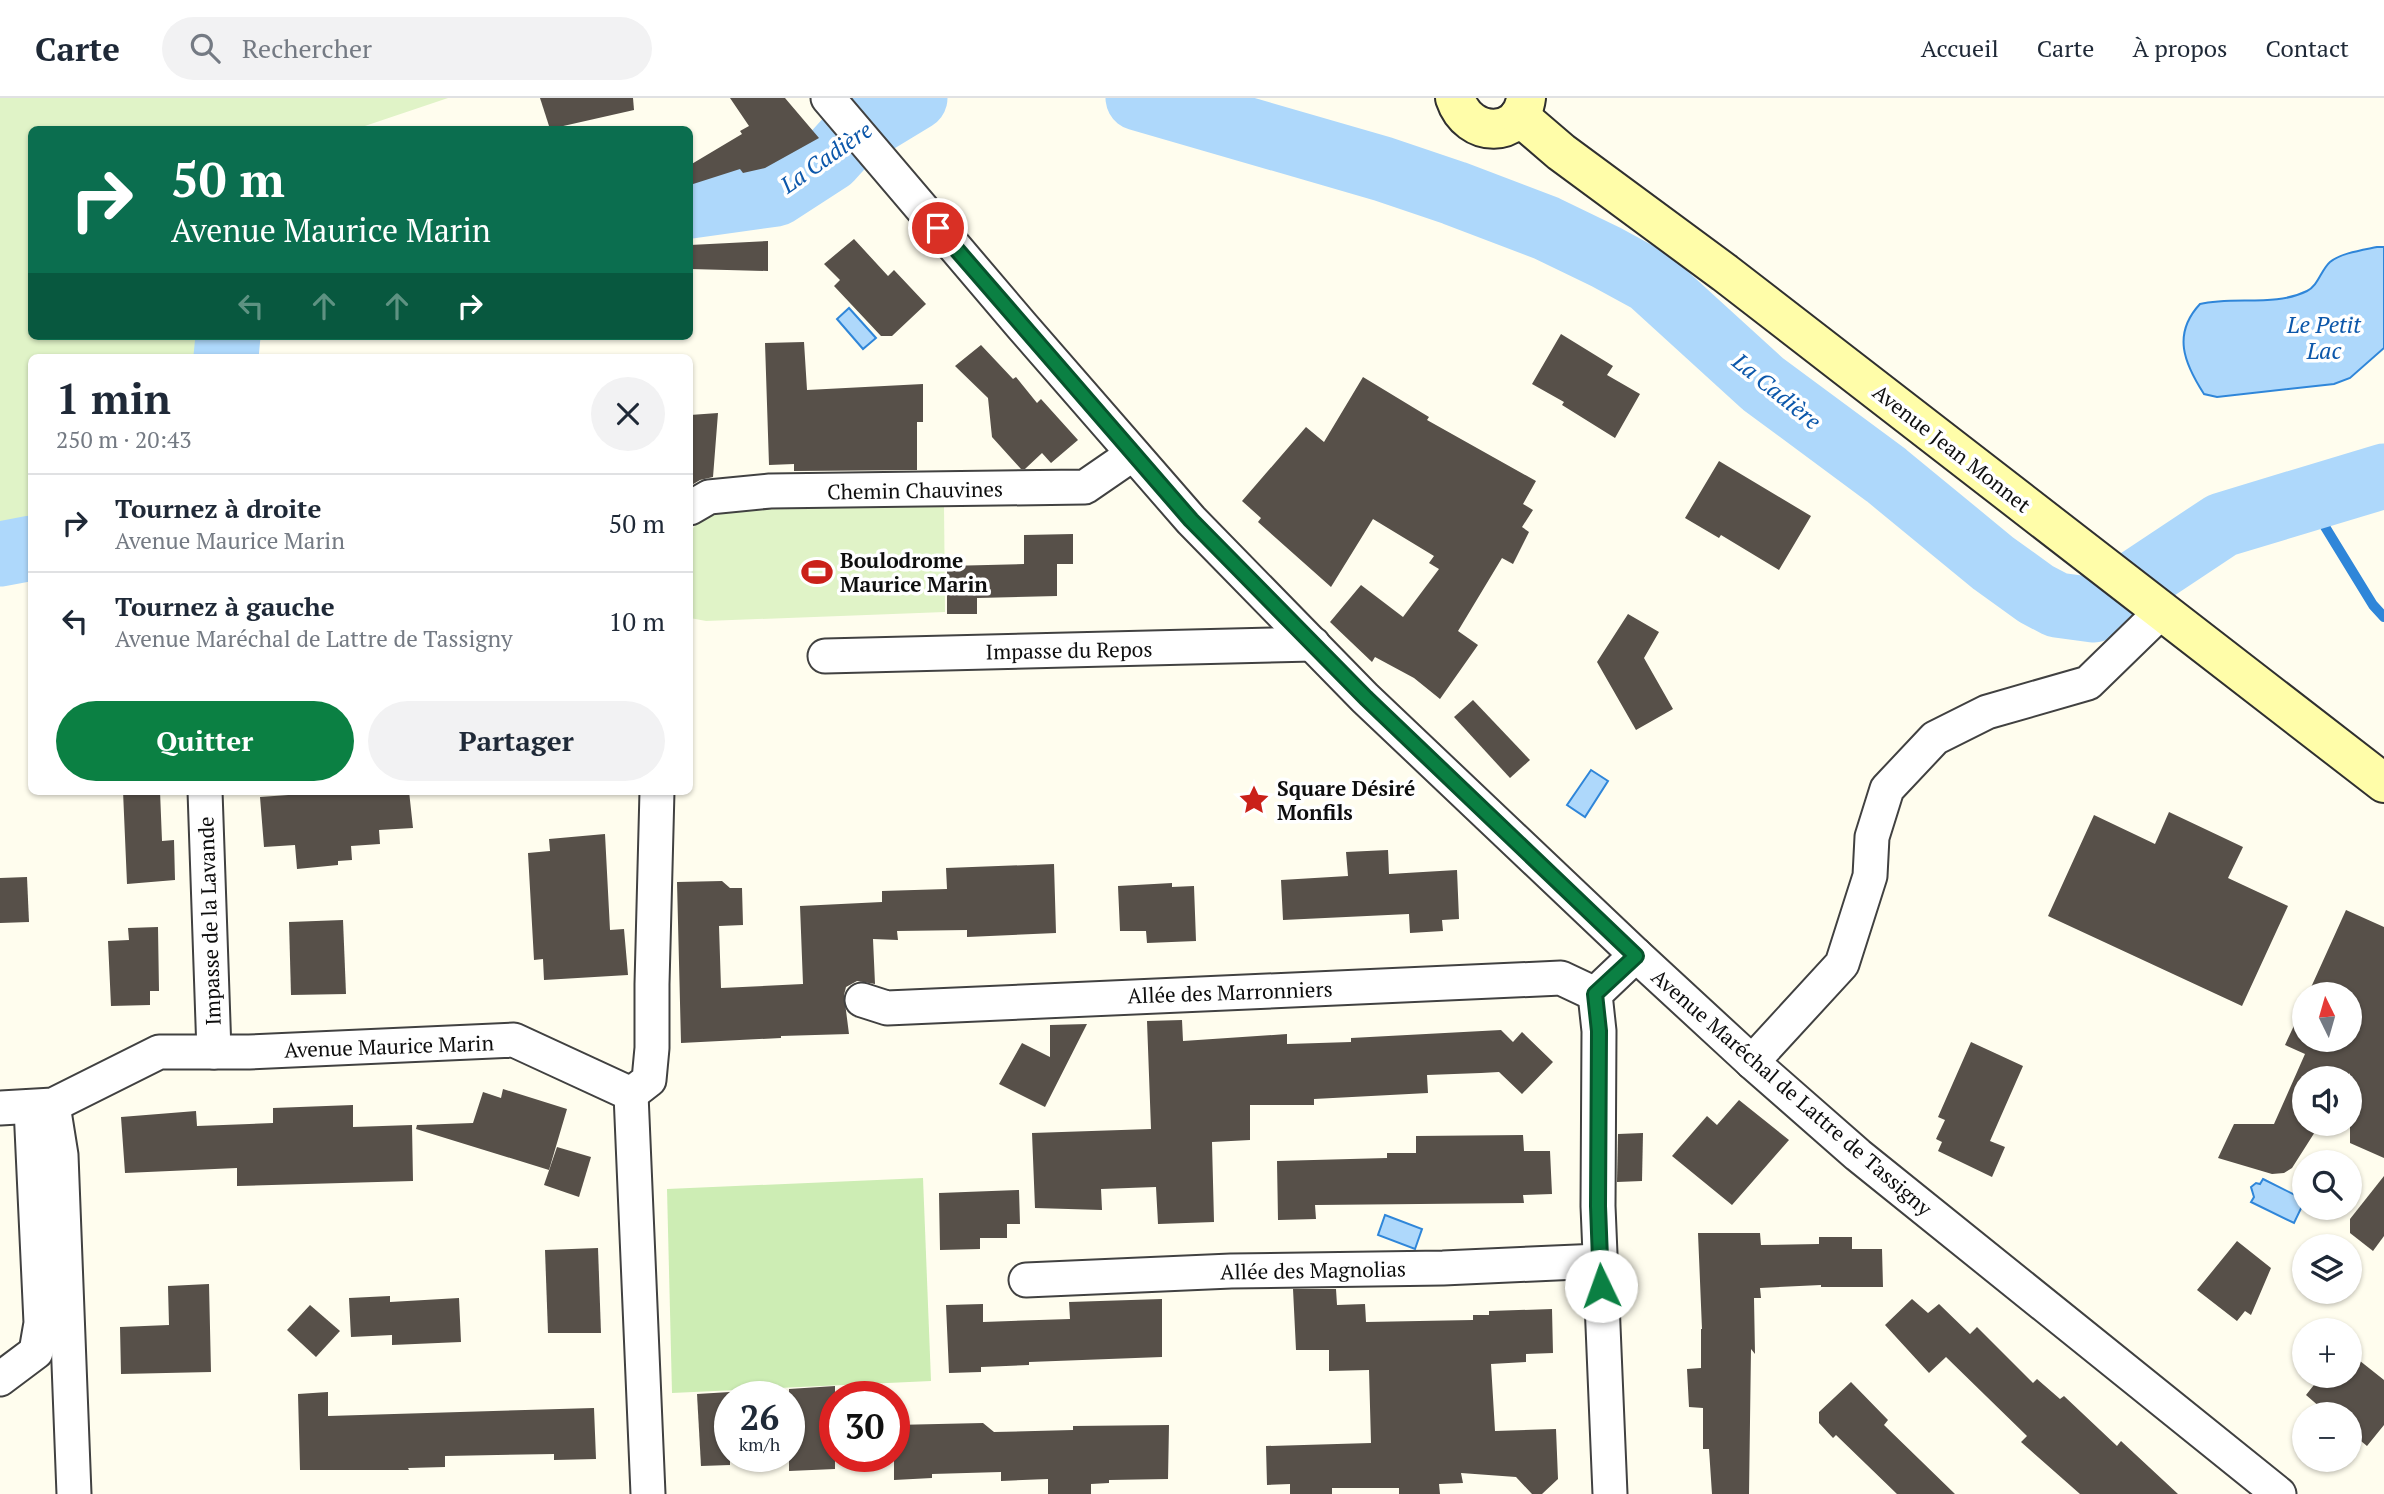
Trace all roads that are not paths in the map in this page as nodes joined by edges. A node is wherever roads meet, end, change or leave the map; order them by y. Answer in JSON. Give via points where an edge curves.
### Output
{"nodes":[{"id":1,"x":1455,"y":98,"type":"edge"},
{"id":2,"x":832,"y":103,"type":"edge"},
{"id":3,"x":1522,"y":107,"type":"edge"},
{"id":4,"x":1133,"y":454,"type":"junction"},
{"id":5,"x":693,"y":506,"type":"edge"},
{"id":6,"x":2152,"y":603,"type":"junction"},
{"id":7,"x":1313,"y":644,"type":"junction"},
{"id":8,"x":825,"y":656,"type":"dead end"},
{"id":9,"x":2384,"y":783,"type":"edge"},
{"id":10,"x":205,"y":795,"type":"edge"},
{"id":11,"x":657,"y":795,"type":"edge"},
{"id":12,"x":1636,"y":956,"type":"junction"},
{"id":13,"x":1595,"y":994,"type":"junction"},
{"id":14,"x":862,"y":1000,"type":"dead end"},
{"id":15,"x":214,"y":1052,"type":"junction"},
{"id":16,"x":1752,"y":1062,"type":"junction"},
{"id":17,"x":631,"y":1094,"type":"junction"},
{"id":18,"x":28,"y":1107,"type":"edge"},
{"id":19,"x":1600,"y":1261,"type":"junction"},
{"id":20,"x":1026,"y":1280,"type":"dead end"},
{"id":21,"x":0,"y":1379,"type":"edge"},
{"id":22,"x":74,"y":1494,"type":"edge"},
{"id":23,"x":648,"y":1494,"type":"edge"},
{"id":24,"x":1610,"y":1494,"type":"edge"},
{"id":25,"x":2279,"y":1494,"type":"edge"}],
"edges":[{"from":1,"to":3,"type":"street","via":[[1460,111],[1481,128],[1508,124]]},
{"from":2,"to":4,"type":"street","name":"Avenue Maréchal de Lattre de Tassigny"},
{"from":3,"to":6,"type":"street","name":"Avenue Jean Monnet","via":[[1560,152],[1725,272]]},
{"from":4,"to":5,"type":"street","name":"Chemin Chauvines","via":[[1085,487],[770,492],[709,497]]},
{"from":4,"to":7,"type":"street","name":"Avenue Maréchal de Lattre de Tassigny"},
{"from":6,"to":9,"type":"street","name":"Avenue Jean Monnet"},
{"from":6,"to":16,"type":"street","via":[[2088,684],[1987,712],[1935,738],[1887,789],[1872,837],[1870,876],[1842,964]]},
{"from":7,"to":8,"type":"street","name":"Impasse du Repos"},
{"from":7,"to":12,"type":"street","name":"Avenue Maréchal de Lattre de Tassigny"},
{"from":10,"to":15,"type":"street","name":"Impasse de la Lavande"},
{"from":11,"to":17,"type":"street","via":[[653,1048],[649,1080]]},
{"from":12,"to":13,"type":"street"},
{"from":12,"to":16,"type":"street","name":"Avenue Maréchal de Lattre de Tassigny"},
{"from":13,"to":14,"type":"street","name":"Allée des Marronniers","via":[[1561,978],[887,1008]]},
{"from":13,"to":19,"type":"street"},
{"from":15,"to":17,"type":"street","name":"Avenue Maurice Marin","via":[[514,1040]]},
{"from":15,"to":18,"type":"street","name":"Avenue Maurice Marin","via":[[159,1052]]},
{"from":16,"to":25,"type":"street","name":"Avenue Maréchal de Lattre de Tassigny","via":[[1858,1155]]},
{"from":17,"to":23,"type":"street"},
{"from":18,"to":21,"type":"street","via":[[41,1323],[36,1352]]},
{"from":18,"to":22,"type":"street","via":[[61,1155]]},
{"from":19,"to":20,"type":"street","name":"Allée des Magnolias"},
{"from":19,"to":24,"type":"street"}]}
